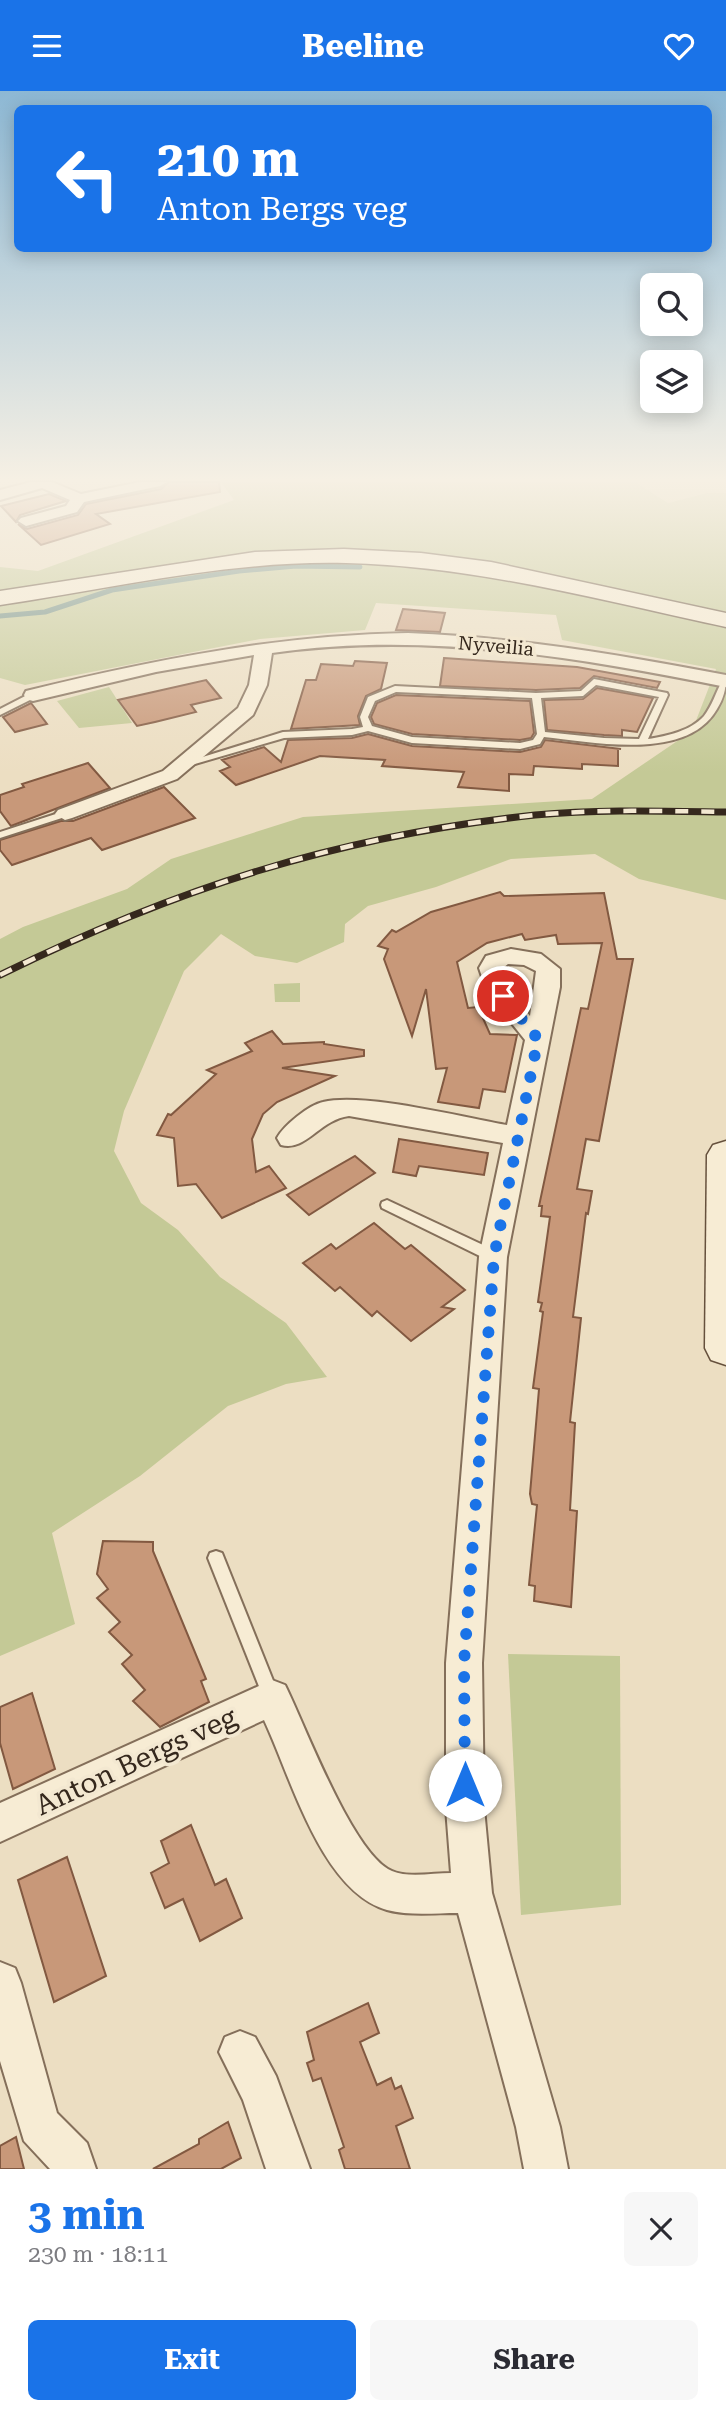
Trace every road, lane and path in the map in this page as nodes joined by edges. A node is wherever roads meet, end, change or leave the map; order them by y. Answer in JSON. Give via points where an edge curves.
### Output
{"nodes":[{"id":1,"x":124,"y":579,"type":"edge"},
{"id":2,"x":537,"y":579,"type":"edge"},
{"id":3,"x":0,"y":598,"type":"edge"},
{"id":4,"x":726,"y":620,"type":"edge"},
{"id":5,"x":264,"y":648,"type":"junction"},
{"id":6,"x":726,"y":681,"type":"edge"},
{"id":7,"x":33,"y":695,"type":"joint"},
{"id":8,"x":536,"y":697,"type":"junction"},
{"id":9,"x":0,"y":712,"type":"edge"},
{"id":10,"x":368,"y":728,"type":"junction"},
{"id":11,"x":541,"y":734,"type":"junction"},
{"id":12,"x":642,"y":742,"type":"junction"},
{"id":13,"x":182,"y":765,"type":"junction"},
{"id":14,"x":65,"y":814,"type":"joint"},
{"id":15,"x":0,"y":835,"type":"edge"},
{"id":16,"x":538,"y":1039,"type":"dead end"},
{"id":17,"x":516,"y":1136,"type":"junction"},
{"id":18,"x":290,"y":1138,"type":"dead end"},
{"id":19,"x":726,"y":1155,"type":"edge"},
{"id":20,"x":387,"y":1205,"type":"dead end"},
{"id":21,"x":494,"y":1257,"type":"junction"},
{"id":22,"x":726,"y":1348,"type":"edge"},
{"id":23,"x":216,"y":1558,"type":"dead end"},
{"id":24,"x":272,"y":1698,"type":"junction"},
{"id":25,"x":0,"y":1823,"type":"edge"},
{"id":26,"x":472,"y":1893,"type":"junction"},
{"id":27,"x":0,"y":1983,"type":"edge"},
{"id":28,"x":240,"y":2052,"type":"dead end"},
{"id":29,"x":74,"y":2169,"type":"edge"},
{"id":30,"x":288,"y":2169,"type":"edge"},
{"id":31,"x":546,"y":2169,"type":"edge"}],
"edges":[{"from":1,"to":3,"type":"main road"},
{"from":2,"to":4,"type":"main road"},
{"from":5,"to":6,"type":"street","name":"Nyveilia","via":[[365,639],[454,642],[606,657]]},
{"from":5,"to":7,"type":"street","name":"Nyveilia","via":[[132,671]]},
{"from":5,"to":13,"type":"street","name":"Nyveilia","via":[[258,685],[246,711]]},
{"from":6,"to":12,"type":"lane","name":"Nyveilia","via":[[707,719],[676,737]]},
{"from":7,"to":9,"type":"lane","name":"Nyveilia"},
{"from":8,"to":10,"type":"lane","via":[[396,689],[371,699],[364,717]]},
{"from":8,"to":11,"type":"lane"},
{"from":8,"to":12,"type":"lane","via":[[583,693],[594,682],[664,695]]},
{"from":10,"to":11,"type":"lane","name":"Nyveilia","via":[[412,740],[520,746],[537,741]]},
{"from":10,"to":13,"type":"lane","name":"Nyveilia","via":[[283,735]]},
{"from":11,"to":12,"type":"lane","name":"Nyveilia"},
{"from":13,"to":14,"type":"street","name":"Nyveilia","via":[[170,775]]},
{"from":14,"to":15,"type":"lane","name":"Nyveilia"},
{"from":16,"to":17,"type":"street"},
{"from":17,"to":18,"type":"street","via":[[349,1107],[326,1110]]},
{"from":17,"to":21,"type":"street"},
{"from":19,"to":22,"type":"main road"},
{"from":20,"to":21,"type":"lane"},
{"from":21,"to":26,"type":"street","via":[[464,1663],[465,1808]]},
{"from":23,"to":24,"type":"lane"},
{"from":24,"to":25,"type":"street","name":"Anton Bergs veg"},
{"from":24,"to":26,"type":"street","via":[[332,1828],[355,1866],[385,1890]]},
{"from":26,"to":31,"type":"street"},
{"from":27,"to":29,"type":"street","via":[[39,2126],[71,2158]]},
{"from":28,"to":30,"type":"street","via":[[261,2091]]}]}
